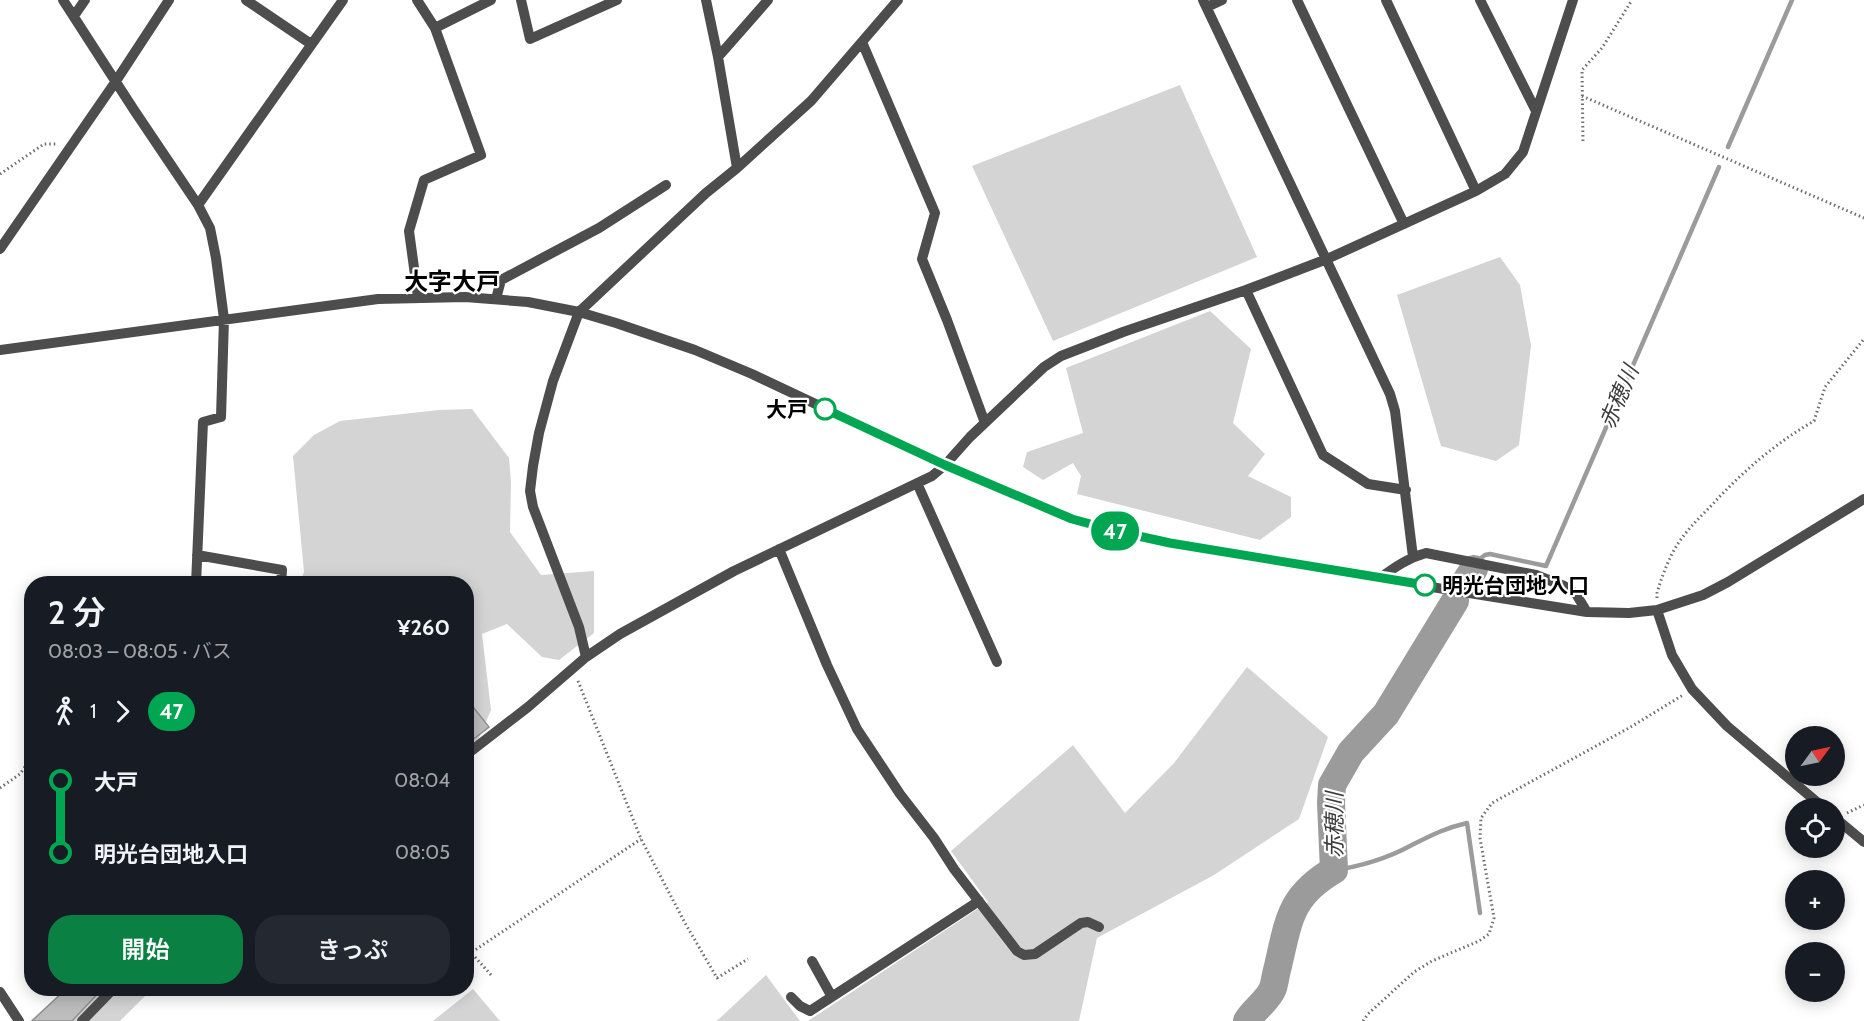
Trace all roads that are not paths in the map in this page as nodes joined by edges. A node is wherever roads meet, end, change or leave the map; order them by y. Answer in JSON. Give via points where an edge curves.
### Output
{"nodes":[{"id":1,"x":63,"y":0,"type":"edge"},
{"id":2,"x":85,"y":0,"type":"edge"},
{"id":3,"x":169,"y":0,"type":"edge"},
{"id":4,"x":246,"y":0,"type":"edge"},
{"id":5,"x":343,"y":0,"type":"edge"},
{"id":6,"x":417,"y":0,"type":"edge"},
{"id":7,"x":491,"y":0,"type":"edge"},
{"id":8,"x":521,"y":0,"type":"edge"},
{"id":9,"x":617,"y":0,"type":"edge"},
{"id":10,"x":706,"y":0,"type":"edge"},
{"id":11,"x":768,"y":0,"type":"edge"},
{"id":12,"x":898,"y":0,"type":"edge"},
{"id":13,"x":1222,"y":0,"type":"edge"},
{"id":14,"x":1297,"y":0,"type":"edge"},
{"id":15,"x":1386,"y":0,"type":"edge"},
{"id":16,"x":1480,"y":0,"type":"edge"},
{"id":17,"x":1573,"y":0,"type":"edge"},
{"id":18,"x":1205,"y":3,"type":"edge"},
{"id":19,"x":74,"y":16,"type":"junction"},
{"id":20,"x":435,"y":28,"type":"junction"},
{"id":21,"x":862,"y":42,"type":"junction"},
{"id":22,"x":312,"y":44,"type":"junction"},
{"id":23,"x":718,"y":57,"type":"junction"},
{"id":24,"x":116,"y":81,"type":"junction"},
{"id":25,"x":1536,"y":111,"type":"junction"},
{"id":26,"x":737,"y":168,"type":"junction"},
{"id":27,"x":666,"y":185,"type":"dead end"},
{"id":28,"x":1476,"y":191,"type":"junction"},
{"id":29,"x":198,"y":204,"type":"junction"},
{"id":30,"x":1404,"y":224,"type":"junction"},
{"id":31,"x":0,"y":249,"type":"edge"},
{"id":32,"x":1327,"y":259,"type":"junction"},
{"id":33,"x":1246,"y":290,"type":"junction"},
{"id":34,"x":418,"y":297,"type":"junction"},
{"id":35,"x":496,"y":299,"type":"junction"},
{"id":36,"x":579,"y":312,"type":"junction"},
{"id":37,"x":224,"y":319,"type":"junction"},
{"id":38,"x":0,"y":350,"type":"edge"},
{"id":39,"x":985,"y":423,"type":"junction"},
{"id":40,"x":945,"y":465,"type":"junction"},
{"id":41,"x":917,"y":483,"type":"junction"},
{"id":42,"x":1406,"y":490,"type":"junction"},
{"id":43,"x":1864,"y":499,"type":"edge"},
{"id":44,"x":779,"y":549,"type":"junction"},
{"id":45,"x":197,"y":555,"type":"junction"},
{"id":46,"x":1413,"y":557,"type":"junction"},
{"id":47,"x":196,"y":576,"type":"edge"},
{"id":48,"x":282,"y":576,"type":"edge"},
{"id":49,"x":1380,"y":578,"type":"junction"},
{"id":50,"x":1657,"y":610,"type":"junction"},
{"id":51,"x":1587,"y":612,"type":"junction"},
{"id":52,"x":586,"y":657,"type":"junction"},
{"id":53,"x":997,"y":662,"type":"dead end"},
{"id":54,"x":474,"y":749,"type":"edge"},
{"id":55,"x":1812,"y":798,"type":"edge"},
{"id":56,"x":1845,"y":826,"type":"edge"},
{"id":57,"x":1864,"y":842,"type":"edge"},
{"id":58,"x":980,"y":901,"type":"junction"},
{"id":59,"x":1099,"y":927,"type":"dead end"},
{"id":60,"x":812,"y":962,"type":"dead end"},
{"id":61,"x":0,"y":992,"type":"edge"},
{"id":62,"x":106,"y":996,"type":"edge"},
{"id":63,"x":791,"y":997,"type":"dead end"},
{"id":64,"x":832,"y":997,"type":"junction"},
{"id":65,"x":19,"y":1021,"type":"edge"},
{"id":66,"x":82,"y":1021,"type":"edge"}],
"edges":[{"from":1,"to":19,"type":"street"},
{"from":2,"to":19,"type":"street"},
{"from":3,"to":24,"type":"street"},
{"from":4,"to":22,"type":"street"},
{"from":5,"to":22,"type":"street"},
{"from":6,"to":20,"type":"street"},
{"from":7,"to":20,"type":"street"},
{"from":8,"to":9,"type":"street","via":[[530,39]]},
{"from":10,"to":23,"type":"street"},
{"from":11,"to":23,"type":"street"},
{"from":12,"to":21,"type":"street"},
{"from":13,"to":18,"type":"street"},
{"from":14,"to":30,"type":"street"},
{"from":15,"to":28,"type":"street"},
{"from":16,"to":25,"type":"street"},
{"from":17,"to":25,"type":"street"},
{"from":18,"to":32,"type":"street"},
{"from":19,"to":24,"type":"street"},
{"from":20,"to":34,"type":"street","via":[[482,155],[424,180],[409,231]]},
{"from":21,"to":26,"type":"street","via":[[811,101]]},
{"from":21,"to":39,"type":"street","via":[[935,213],[922,259]]},
{"from":22,"to":29,"type":"street"},
{"from":23,"to":26,"type":"street"},
{"from":24,"to":29,"type":"street"},
{"from":24,"to":31,"type":"street"},
{"from":25,"to":28,"type":"street","via":[[1523,152],[1506,174]]},
{"from":26,"to":36,"type":"street"},
{"from":27,"to":35,"type":"street","via":[[599,228],[501,280]]},
{"from":28,"to":30,"type":"street"},
{"from":29,"to":37,"type":"street","via":[[210,228]]},
{"from":30,"to":32,"type":"street"},
{"from":32,"to":33,"type":"street"},
{"from":32,"to":42,"type":"street","via":[[1390,394]]},
{"from":33,"to":39,"type":"street","via":[[1061,356]]},
{"from":33,"to":42,"type":"street","via":[[1323,455],[1368,484]]},
{"from":34,"to":35,"type":"street"},
{"from":34,"to":37,"type":"street","via":[[356,301]]},
{"from":35,"to":36,"type":"street"},
{"from":36,"to":40,"type":"street","via":[[695,350]]},
{"from":36,"to":52,"type":"street","via":[[539,433],[530,491]]},
{"from":37,"to":38,"type":"street"},
{"from":37,"to":45,"type":"street","via":[[221,417],[203,422]]},
{"from":39,"to":40,"type":"street"},
{"from":40,"to":41,"type":"street"},
{"from":40,"to":49,"type":"street","via":[[1072,519],[1120,532]]},
{"from":41,"to":44,"type":"street"},
{"from":41,"to":53,"type":"street"},
{"from":42,"to":46,"type":"street"},
{"from":43,"to":50,"type":"street","via":[[1728,582]]},
{"from":44,"to":52,"type":"street","via":[[620,634]]},
{"from":44,"to":58,"type":"street","via":[[857,729]]},
{"from":45,"to":47,"type":"street"},
{"from":45,"to":48,"type":"street","via":[[282,570]]},
{"from":46,"to":49,"type":"street"},
{"from":46,"to":51,"type":"street","via":[[1426,553],[1536,575],[1576,594]]},
{"from":49,"to":51,"type":"street"},
{"from":50,"to":51,"type":"street"},
{"from":50,"to":55,"type":"street","via":[[1672,655],[1692,689],[1727,726]]},
{"from":52,"to":54,"type":"street"},
{"from":56,"to":57,"type":"street"},
{"from":58,"to":59,"type":"street","via":[[1024,955],[1035,954],[1081,923]]},
{"from":58,"to":64,"type":"street"},
{"from":60,"to":64,"type":"street"},
{"from":61,"to":65,"type":"street"},
{"from":62,"to":66,"type":"street"},
{"from":63,"to":64,"type":"street","via":[[810,1011]]}]}
